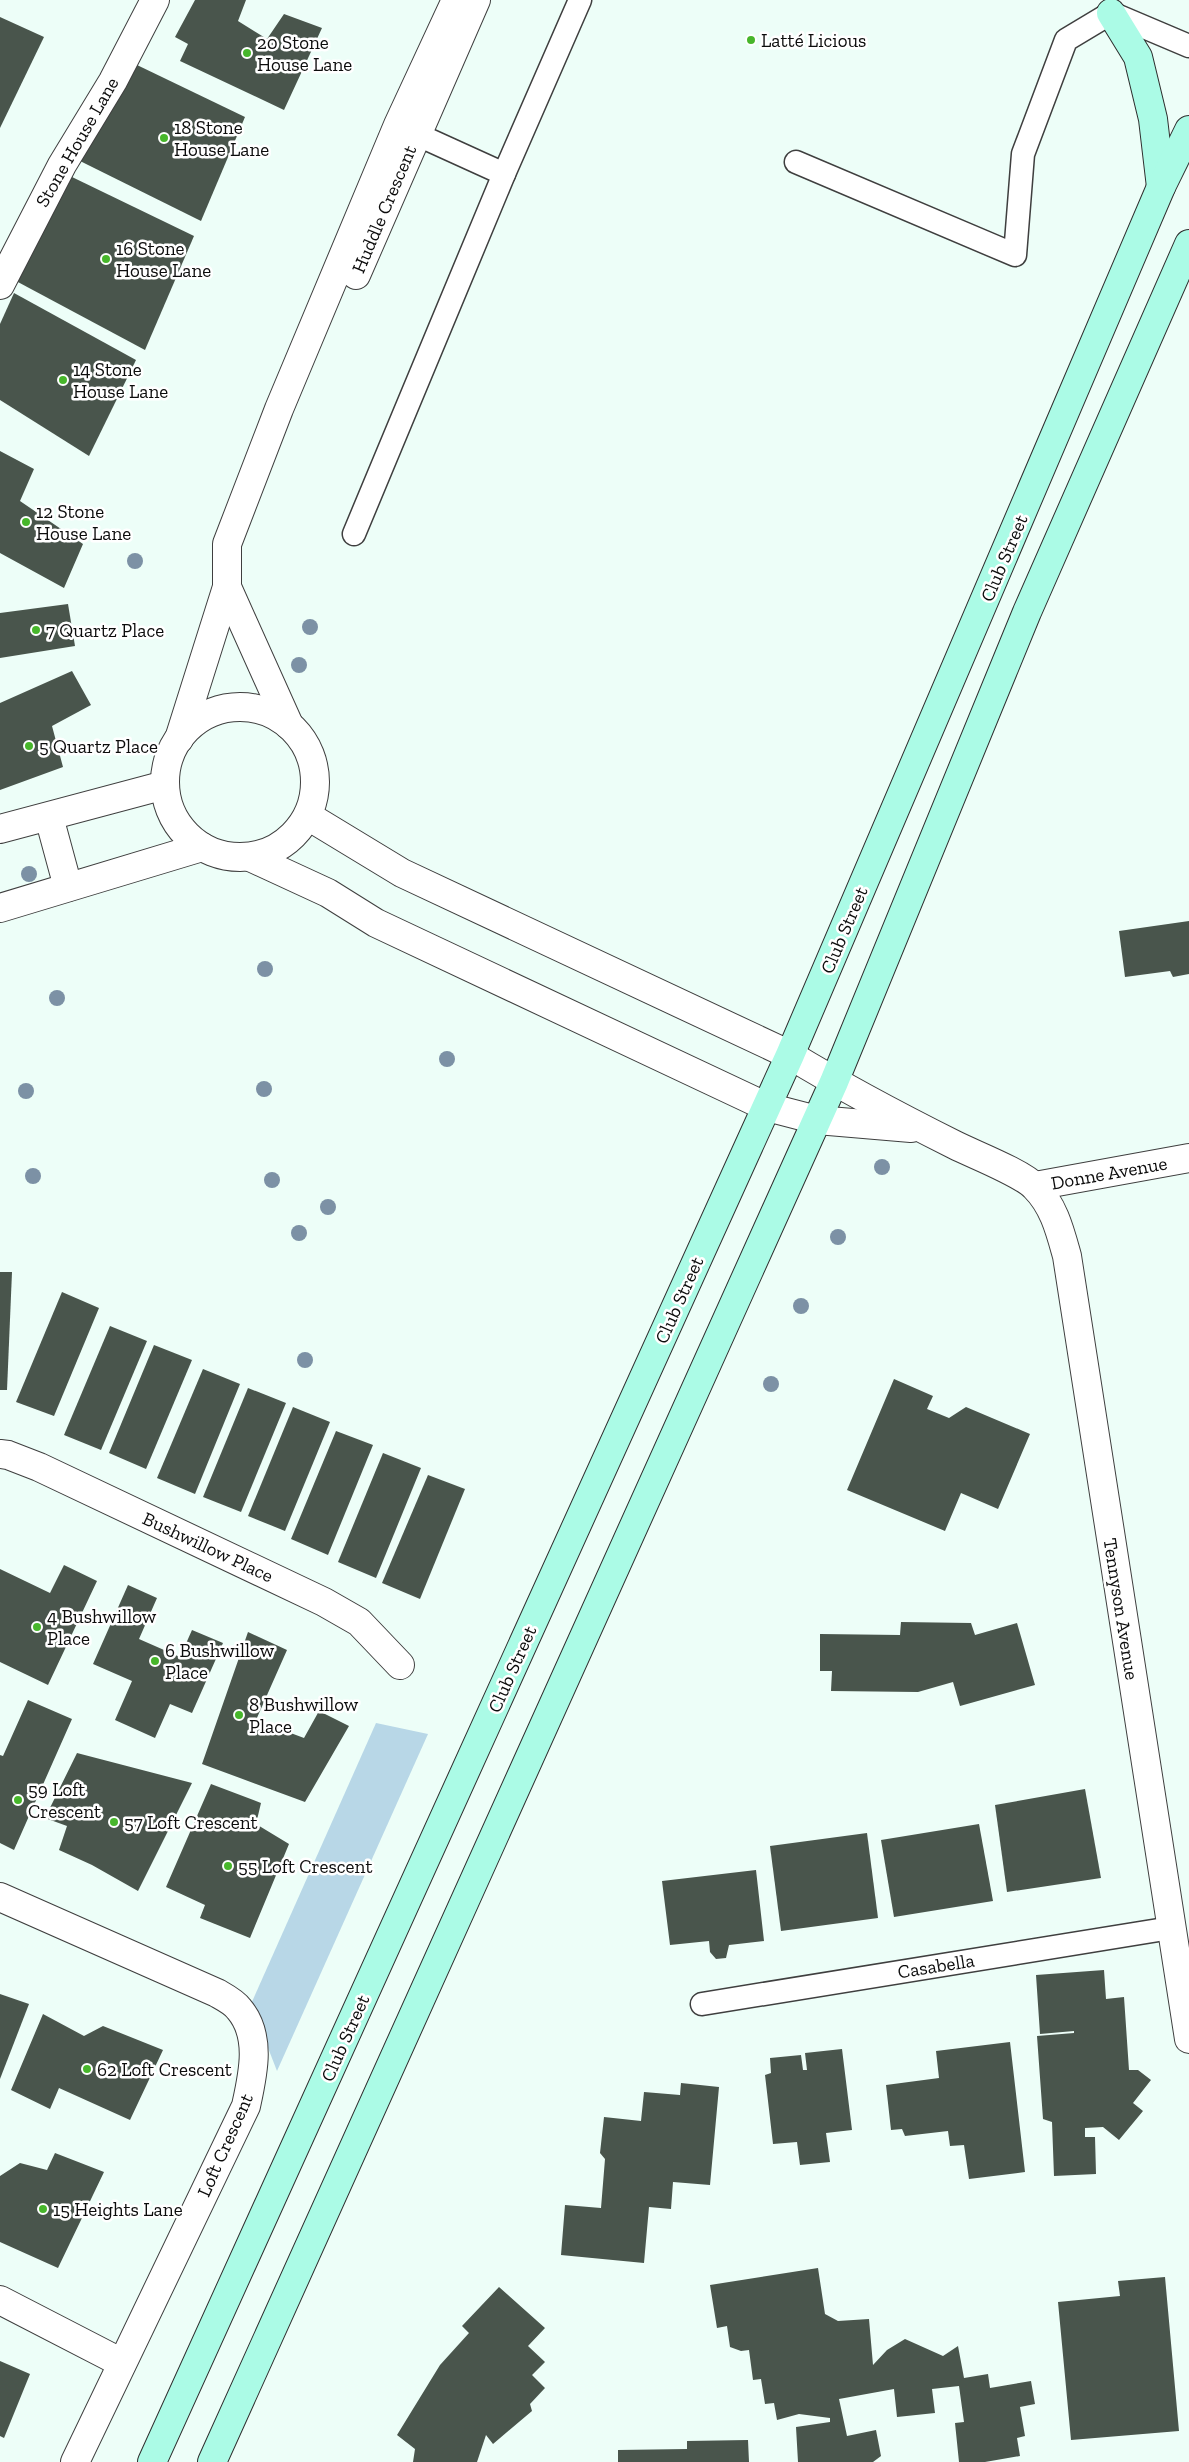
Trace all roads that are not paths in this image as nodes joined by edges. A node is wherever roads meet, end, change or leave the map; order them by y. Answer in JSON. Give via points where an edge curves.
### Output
{"nodes":[{"id":1,"x":155,"y":0,"type":"edge"},
{"id":2,"x":456,"y":0,"type":"edge"},
{"id":3,"x":476,"y":0,"type":"edge"},
{"id":4,"x":580,"y":0,"type":"edge"},
{"id":5,"x":1111,"y":13,"type":"junction"},
{"id":6,"x":1189,"y":46,"type":"edge"},
{"id":7,"x":1189,"y":130,"type":"edge"},
{"id":8,"x":416,"y":134,"type":"junction"},
{"id":9,"x":796,"y":162,"type":"dead end"},
{"id":10,"x":504,"y":174,"type":"junction"},
{"id":11,"x":1161,"y":187,"type":"junction"},
{"id":12,"x":1189,"y":244,"type":"edge"},
{"id":13,"x":0,"y":285,"type":"edge"},
{"id":14,"x":278,"y":409,"type":"junction"},
{"id":15,"x":354,"y":534,"type":"dead end"},
{"id":16,"x":227,"y":587,"type":"junction"},
{"id":17,"x":289,"y":725,"type":"junction"},
{"id":18,"x":179,"y":739,"type":"junction"},
{"id":19,"x":165,"y":785,"type":"junction"},
{"id":20,"x":308,"y":816,"type":"junction"},
{"id":21,"x":49,"y":817,"type":"junction"},
{"id":22,"x":0,"y":829,"type":"edge"},
{"id":23,"x":202,"y":847,"type":"junction"},
{"id":24,"x":250,"y":857,"type":"junction"},
{"id":25,"x":68,"y":887,"type":"junction"},
{"id":26,"x":0,"y":908,"type":"edge"},
{"id":27,"x":790,"y":1055,"type":"junction"},
{"id":28,"x":834,"y":1082,"type":"junction"},
{"id":29,"x":767,"y":1107,"type":"junction"},
{"id":30,"x":817,"y":1120,"type":"junction"},
{"id":31,"x":923,"y":1129,"type":"junction"},
{"id":32,"x":1189,"y":1158,"type":"edge"},
{"id":33,"x":1035,"y":1186,"type":"junction"},
{"id":34,"x":0,"y":1454,"type":"edge"},
{"id":35,"x":400,"y":1665,"type":"dead end"},
{"id":36,"x":0,"y":1896,"type":"edge"},
{"id":37,"x":1171,"y":1928,"type":"junction"},
{"id":38,"x":702,"y":2004,"type":"dead end"},
{"id":39,"x":1189,"y":2038,"type":"edge"},
{"id":40,"x":0,"y":2300,"type":"edge"},
{"id":41,"x":122,"y":2364,"type":"junction"},
{"id":42,"x":75,"y":2462,"type":"edge"},
{"id":43,"x":152,"y":2462,"type":"edge"},
{"id":44,"x":212,"y":2462,"type":"edge"}],
"edges":[{"from":1,"to":13,"type":"street","name":"Stone House Lane","via":[[113,80],[58,172]]},
{"from":2,"to":14,"type":"street","name":"Huddle Crescent","via":[[398,125]]},
{"from":3,"to":8,"type":"street","name":"Huddle Crescent"},
{"from":4,"to":10,"type":"lane"},
{"from":5,"to":6,"type":"lane"},
{"from":5,"to":9,"type":"lane","via":[[1066,40],[1023,154],[1015,256]]},
{"from":5,"to":11,"type":"main road","via":[[1138,57],[1153,120]]},
{"from":7,"to":11,"type":"main road","name":"Club Street"},
{"from":8,"to":10,"type":"lane"},
{"from":8,"to":14,"type":"street","name":"Huddle Crescent","via":[[319,362]]},
{"from":10,"to":15,"type":"lane"},
{"from":11,"to":27,"type":"main road","name":"Club Street"},
{"from":12,"to":28,"type":"main road","via":[[1027,612]]},
{"from":14,"to":16,"type":"street","name":"Huddle Crescent","via":[[227,544]]},
{"from":16,"to":17,"type":"street"},
{"from":16,"to":18,"type":"street"},
{"from":17,"to":18,"type":"street","via":[[268,712],[243,707],[219,710],[196,722]]},
{"from":17,"to":20,"type":"street","via":[[305,744],[314,767],[315,792]]},
{"from":18,"to":19,"type":"street","via":[[168,761]]},
{"from":19,"to":21,"type":"street"},
{"from":19,"to":23,"type":"street","via":[[170,809],[183,831]]},
{"from":20,"to":24,"type":"street","via":[[294,835],[274,850]]},
{"from":20,"to":27,"type":"street","name":"Donne Avenue","via":[[402,873]]},
{"from":21,"to":22,"type":"street"},
{"from":21,"to":25,"type":"street"},
{"from":23,"to":24,"type":"street","via":[[225,856]]},
{"from":23,"to":25,"type":"street"},
{"from":24,"to":29,"type":"street","name":"Donne Avenue","via":[[328,893],[376,923]]},
{"from":25,"to":26,"type":"street"},
{"from":27,"to":28,"type":"street","name":"Donne Avenue"},
{"from":27,"to":29,"type":"main road","name":"Club Street"},
{"from":28,"to":30,"type":"main road"},
{"from":28,"to":31,"type":"street","name":"Donne Avenue"},
{"from":29,"to":30,"type":"street","name":"Donne Avenue"},
{"from":29,"to":43,"type":"main road","name":"Club Street"},
{"from":30,"to":31,"type":"street","name":"Donne Avenue"},
{"from":30,"to":44,"type":"main road"},
{"from":31,"to":33,"type":"street","name":"Donne Avenue"},
{"from":32,"to":33,"type":"street","name":"Donne Avenue"},
{"from":33,"to":37,"type":"street","name":"Tennyson Avenue","via":[[1052,1210],[1067,1256]]},
{"from":34,"to":35,"type":"street","name":"Bushwillow Place","via":[[39,1467],[324,1602],[360,1622]]},
{"from":36,"to":41,"type":"street","name":"Loft Crescent","via":[[217,1992],[239,2009],[252,2035],[254,2070],[246,2106]]},
{"from":37,"to":38,"type":"lane","name":"Casabella"},
{"from":37,"to":39,"type":"street","name":"Tennyson Avenue"},
{"from":40,"to":41,"type":"street"},
{"from":41,"to":42,"type":"street","name":"Loft Crescent"}]}
